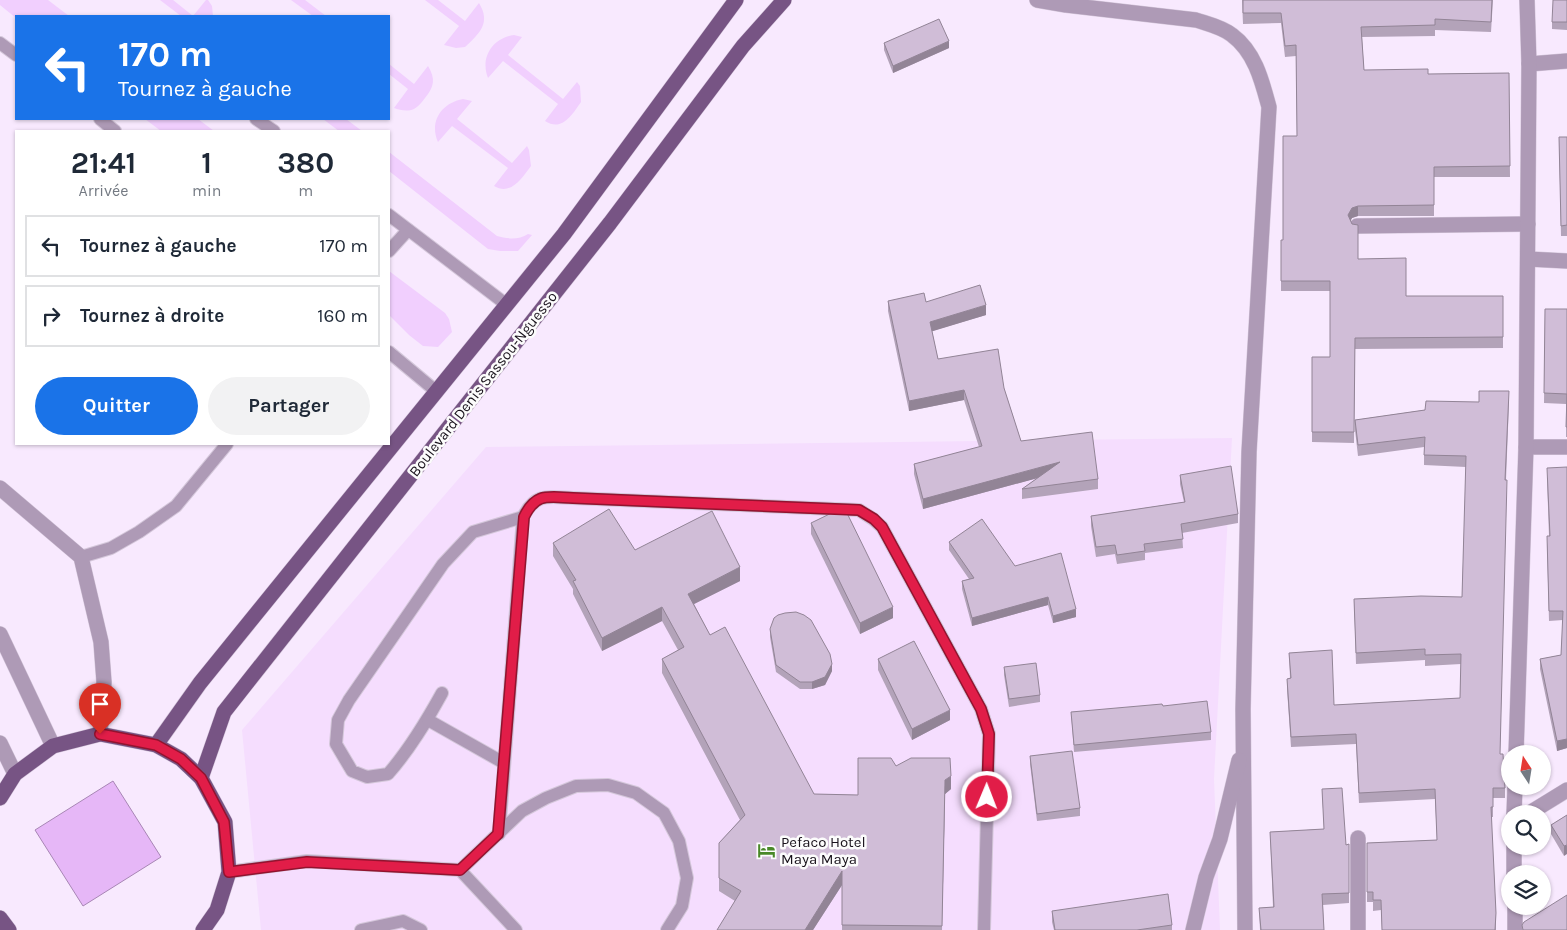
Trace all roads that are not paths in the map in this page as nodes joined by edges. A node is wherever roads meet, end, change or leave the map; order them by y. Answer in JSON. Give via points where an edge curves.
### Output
{"nodes":[{"id":1,"x":736,"y":0,"type":"edge"},
{"id":2,"x":784,"y":0,"type":"edge"},
{"id":3,"x":1037,"y":0,"type":"edge"},
{"id":4,"x":1527,"y":0,"type":"edge"},
{"id":5,"x":0,"y":43,"type":"edge"},
{"id":6,"x":15,"y":54,"type":"edge"},
{"id":7,"x":1567,"y":61,"type":"edge"},
{"id":8,"x":1529,"y":64,"type":"junction"},
{"id":9,"x":101,"y":120,"type":"edge"},
{"id":10,"x":258,"y":120,"type":"edge"},
{"id":11,"x":114,"y":130,"type":"edge"},
{"id":12,"x":272,"y":130,"type":"edge"},
{"id":13,"x":390,"y":217,"type":"edge"},
{"id":14,"x":1528,"y":224,"type":"junction"},
{"id":15,"x":1357,"y":226,"type":"edge"},
{"id":16,"x":408,"y":230,"type":"junction"},
{"id":17,"x":390,"y":251,"type":"edge"},
{"id":18,"x":1528,"y":260,"type":"junction"},
{"id":19,"x":1567,"y":261,"type":"edge"},
{"id":20,"x":507,"y":304,"type":"junction"},
{"id":21,"x":390,"y":353,"type":"edge"},
{"id":22,"x":437,"y":392,"type":"junction"},
{"id":23,"x":226,"y":445,"type":"edge"},
{"id":24,"x":1526,"y":447,"type":"junction"},
{"id":25,"x":1567,"y":447,"type":"edge"},
{"id":26,"x":0,"y":488,"type":"edge"},
{"id":27,"x":524,"y":517,"type":"junction"},
{"id":28,"x":81,"y":557,"type":"junction"},
{"id":29,"x":0,"y":634,"type":"edge"},
{"id":30,"x":442,"y":693,"type":"dead end"},
{"id":31,"x":428,"y":720,"type":"junction"},
{"id":32,"x":100,"y":734,"type":"junction"},
{"id":33,"x":0,"y":743,"type":"edge"},
{"id":34,"x":1243,"y":743,"type":"junction"},
{"id":35,"x":156,"y":745,"type":"junction"},
{"id":36,"x":1516,"y":745,"type":"edge"},
{"id":37,"x":53,"y":746,"type":"junction"},
{"id":38,"x":504,"y":763,"type":"junction"},
{"id":39,"x":15,"y":774,"type":"junction"},
{"id":40,"x":201,"y":778,"type":"junction"},
{"id":41,"x":1567,"y":790,"type":"edge"},
{"id":42,"x":0,"y":798,"type":"edge"},
{"id":43,"x":1543,"y":805,"type":"edge"},
{"id":44,"x":498,"y":834,"type":"junction"},
{"id":45,"x":1358,"y":838,"type":"dead end"},
{"id":46,"x":460,"y":870,"type":"junction"},
{"id":47,"x":229,"y":872,"type":"junction"},
{"id":48,"x":1514,"y":915,"type":"edge"},
{"id":49,"x":0,"y":918,"type":"edge"},
{"id":50,"x":503,"y":924,"type":"edge"},
{"id":51,"x":9,"y":930,"type":"edge"},
{"id":52,"x":203,"y":930,"type":"edge"},
{"id":53,"x":361,"y":930,"type":"edge"},
{"id":54,"x":421,"y":930,"type":"edge"},
{"id":55,"x":516,"y":930,"type":"edge"},
{"id":56,"x":667,"y":930,"type":"edge"},
{"id":57,"x":984,"y":930,"type":"edge"},
{"id":58,"x":1193,"y":930,"type":"edge"},
{"id":59,"x":1245,"y":930,"type":"edge"},
{"id":60,"x":1358,"y":930,"type":"edge"},
{"id":61,"x":1515,"y":930,"type":"edge"}],
"edges":[{"from":1,"to":20,"type":"main road","name":"Boulevard Denis Sassou-Nguesso","via":[[564,234]]},
{"from":2,"to":40,"type":"main road","name":"Boulevard Denis Sassou-Nguesso","via":[[743,46],[610,223],[224,712]]},
{"from":3,"to":34,"type":"street","via":[[1196,20],[1216,27],[1232,35],[1247,50],[1260,74],[1267,99],[1249,452]]},
{"from":4,"to":8,"type":"street"},
{"from":5,"to":6,"type":"lane"},
{"from":7,"to":8,"type":"street"},
{"from":8,"to":14,"type":"street"},
{"from":9,"to":11,"type":"lane"},
{"from":10,"to":12,"type":"lane"},
{"from":13,"to":16,"type":"lane"},
{"from":14,"to":15,"type":"street"},
{"from":14,"to":18,"type":"street"},
{"from":16,"to":17,"type":"lane"},
{"from":16,"to":20,"type":"lane"},
{"from":18,"to":19,"type":"street"},
{"from":18,"to":24,"type":"street"},
{"from":20,"to":22,"type":"main road","name":"Boulevard Denis Sassou-Nguesso"},
{"from":21,"to":22,"type":"lane"},
{"from":22,"to":35,"type":"main road","name":"Boulevard Denis Sassou-Nguesso","via":[[200,683]]},
{"from":23,"to":28,"type":"lane","via":[[176,506],[118,544]]},
{"from":24,"to":25,"type":"street"},
{"from":24,"to":36,"type":"street"},
{"from":26,"to":28,"type":"street"},
{"from":27,"to":31,"type":"lane","via":[[473,532],[443,564],[349,700],[338,720],[336,744],[352,770],[367,777],[388,774]]},
{"from":27,"to":38,"type":"lane"},
{"from":27,"to":57,"type":"lane","via":[[530,504],[544,497],[859,510],[874,519],[882,527],[948,647],[981,709],[989,734]]},
{"from":28,"to":32,"type":"street","via":[[101,642],[104,682]]},
{"from":29,"to":37,"type":"street"},
{"from":30,"to":31,"type":"lane"},
{"from":31,"to":38,"type":"lane"},
{"from":32,"to":35,"type":"main road"},
{"from":32,"to":37,"type":"main road"},
{"from":33,"to":39,"type":"street"},
{"from":34,"to":58,"type":"street","via":[[1220,839],[1206,877]]},
{"from":34,"to":59,"type":"street"},
{"from":35,"to":40,"type":"main road","via":[[181,759]]},
{"from":37,"to":39,"type":"main road"},
{"from":38,"to":44,"type":"lane"},
{"from":39,"to":42,"type":"main road"},
{"from":40,"to":47,"type":"main road","via":[[224,822]]},
{"from":41,"to":43,"type":"street"},
{"from":44,"to":46,"type":"lane"},
{"from":44,"to":56,"type":"lane","via":[[522,811],[576,786],[608,785],[636,793],[664,813],[679,841],[686,878],[682,906]]},
{"from":45,"to":60,"type":"street"},
{"from":46,"to":47,"type":"lane","via":[[307,862]]},
{"from":46,"to":50,"type":"lane"},
{"from":47,"to":52,"type":"main road","via":[[217,910]]},
{"from":48,"to":61,"type":"street"},
{"from":49,"to":51,"type":"main road"},
{"from":50,"to":55,"type":"lane"},
{"from":53,"to":54,"type":"lane","via":[[403,921]]}]}
